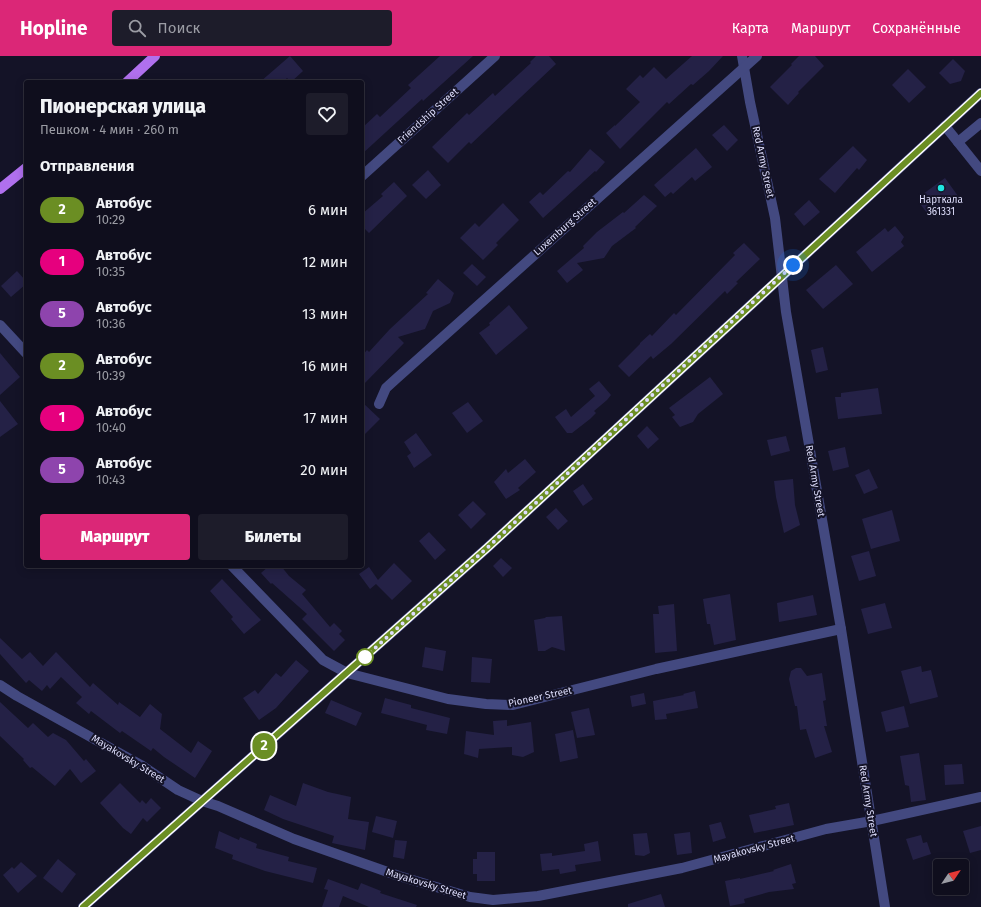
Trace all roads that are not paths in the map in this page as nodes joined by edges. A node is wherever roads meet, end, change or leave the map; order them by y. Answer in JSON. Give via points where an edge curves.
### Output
{"nodes":[{"id":1,"x":154,"y":56,"type":"edge"},
{"id":2,"x":494,"y":56,"type":"edge"},
{"id":3,"x":742,"y":56,"type":"edge"},
{"id":4,"x":757,"y":56,"type":"edge"},
{"id":5,"x":744,"y":67,"type":"junction"},
{"id":6,"x":129,"y":80,"type":"edge"},
{"id":7,"x":981,"y":93,"type":"edge"},
{"id":8,"x":981,"y":123,"type":"edge"},
{"id":9,"x":945,"y":126,"type":"junction"},
{"id":10,"x":958,"y":142,"type":"junction"},
{"id":11,"x":24,"y":170,"type":"edge"},
{"id":12,"x":981,"y":170,"type":"edge"},
{"id":13,"x":364,"y":174,"type":"edge"},
{"id":14,"x":0,"y":189,"type":"edge"},
{"id":15,"x":782,"y":276,"type":"junction"},
{"id":16,"x":0,"y":325,"type":"edge"},
{"id":17,"x":24,"y":350,"type":"edge"},
{"id":18,"x":380,"y":404,"type":"dead end"},
{"id":19,"x":234,"y":568,"type":"edge"},
{"id":20,"x":841,"y":629,"type":"junction"},
{"id":21,"x":347,"y":673,"type":"junction"},
{"id":22,"x":0,"y":685,"type":"edge"},
{"id":23,"x":981,"y":797,"type":"edge"},
{"id":24,"x":202,"y":801,"type":"junction"},
{"id":25,"x":872,"y":821,"type":"junction"},
{"id":26,"x":83,"y":907,"type":"edge"},
{"id":27,"x":885,"y":907,"type":"edge"}],
"edges":[{"from":1,"to":6,"type":"main road"},
{"from":2,"to":13,"type":"street","name":"Friendship Street"},
{"from":3,"to":5,"type":"street","name":"Red Army Street"},
{"from":4,"to":5,"type":"street","name":"Luxemburg Street"},
{"from":5,"to":15,"type":"street","name":"Red Army Street","via":[[774,218]]},
{"from":5,"to":18,"type":"street","name":"Luxemburg Street","via":[[396,378],[386,388]]},
{"from":7,"to":9,"type":"street"},
{"from":8,"to":10,"type":"street"},
{"from":9,"to":10,"type":"street"},
{"from":9,"to":15,"type":"street"},
{"from":10,"to":12,"type":"street"},
{"from":11,"to":14,"type":"main road"},
{"from":15,"to":20,"type":"street","name":"Red Army Street"},
{"from":15,"to":21,"type":"street","via":[[487,548]]},
{"from":16,"to":17,"type":"street"},
{"from":19,"to":21,"type":"street","name":"Pioneer Street","via":[[323,660]]},
{"from":20,"to":21,"type":"street","name":"Pioneer Street","via":[[656,669],[513,704],[486,704],[448,699]]},
{"from":20,"to":25,"type":"street","name":"Red Army Street"},
{"from":21,"to":24,"type":"street"},
{"from":22,"to":24,"type":"street","name":"Mayakovsky Street","via":[[142,765],[178,790]]},
{"from":23,"to":25,"type":"street","name":"Mayakovsky Street"},
{"from":24,"to":25,"type":"street","name":"Mayakovsky Street","via":[[294,839],[398,876],[470,897],[493,900],[538,896],[682,868],[826,829]]},
{"from":24,"to":26,"type":"street"},
{"from":25,"to":27,"type":"street","name":"Red Army Street"}]}
